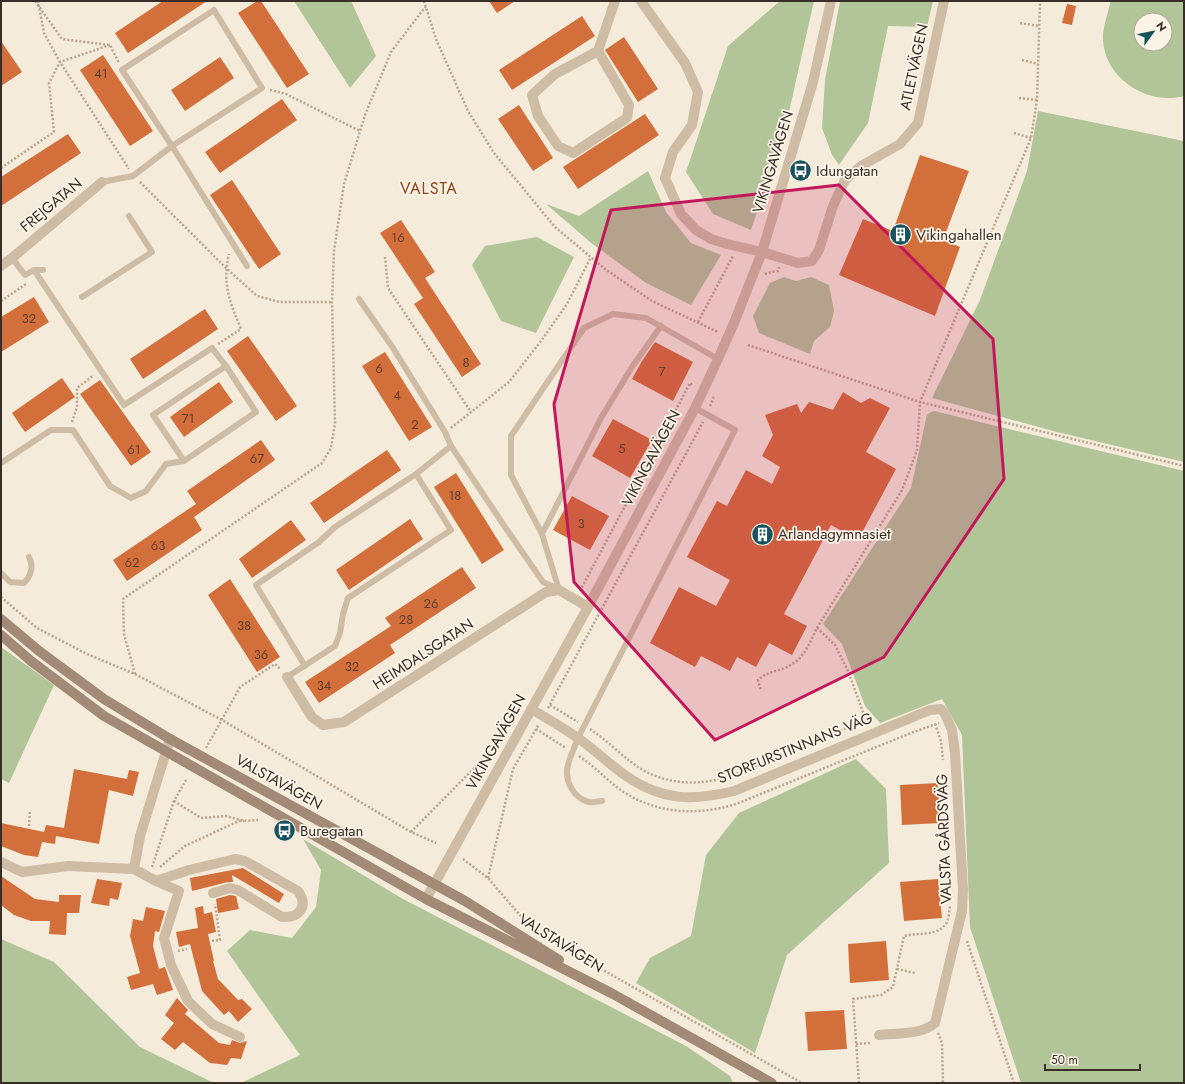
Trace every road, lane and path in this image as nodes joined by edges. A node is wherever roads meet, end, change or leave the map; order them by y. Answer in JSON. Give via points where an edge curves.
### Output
{"nodes":[{"id":1,"x":35,"y":1,"type":"edge"},
{"id":2,"x":38,"y":1,"type":"edge"},
{"id":3,"x":424,"y":1,"type":"edge"},
{"id":4,"x":615,"y":1,"type":"edge"},
{"id":5,"x":641,"y":1,"type":"edge"},
{"id":6,"x":831,"y":1,"type":"edge"},
{"id":7,"x":944,"y":1,"type":"edge"},
{"id":8,"x":1040,"y":1,"type":"edge"},
{"id":9,"x":426,"y":6,"type":"junction"},
{"id":10,"x":39,"y":7,"type":"junction"},
{"id":11,"x":1020,"y":23,"type":"dead end"},
{"id":12,"x":1039,"y":26,"type":"junction"},
{"id":13,"x":110,"y":45,"type":"junction"},
{"id":14,"x":598,"y":51,"type":"junction"},
{"id":15,"x":1022,"y":60,"type":"dead end"},
{"id":16,"x":60,"y":62,"type":"junction"},
{"id":17,"x":1038,"y":64,"type":"junction"},
{"id":18,"x":122,"y":70,"type":"junction"},
{"id":19,"x":262,"y":88,"type":"junction"},
{"id":20,"x":1019,"y":98,"type":"dead end"},
{"id":21,"x":1037,"y":100,"type":"junction"},
{"id":22,"x":360,"y":131,"type":"junction"},
{"id":23,"x":1014,"y":133,"type":"dead end"},
{"id":24,"x":1032,"y":138,"type":"junction"},
{"id":25,"x":172,"y":146,"type":"junction"},
{"id":26,"x":1,"y":168,"type":"edge"},
{"id":27,"x":133,"y":176,"type":"junction"},
{"id":28,"x":102,"y":182,"type":"joint"},
{"id":29,"x":129,"y":216,"type":"dead end"},
{"id":30,"x":232,"y":242,"type":"junction"},
{"id":31,"x":738,"y":247,"type":"junction"},
{"id":32,"x":762,"y":252,"type":"junction"},
{"id":33,"x":385,"y":256,"type":"dead end"},
{"id":34,"x":591,"y":257,"type":"junction"},
{"id":35,"x":12,"y":258,"type":"junction"},
{"id":36,"x":1,"y":266,"type":"edge"},
{"id":37,"x":247,"y":266,"type":"dead end"},
{"id":38,"x":226,"y":268,"type":"junction"},
{"id":39,"x":34,"y":270,"type":"junction"},
{"id":40,"x":43,"y":270,"type":"dead end"},
{"id":41,"x":38,"y":276,"type":"junction"},
{"id":42,"x":82,"y":297,"type":"dead end"},
{"id":43,"x":359,"y":298,"type":"dead end"},
{"id":44,"x":1,"y":301,"type":"edge"},
{"id":45,"x":332,"y":302,"type":"junction"},
{"id":46,"x":698,"y":322,"type":"junction"},
{"id":47,"x":661,"y":326,"type":"junction"},
{"id":48,"x":718,"y":332,"type":"dead end"},
{"id":49,"x":748,"y":345,"type":"dead end"},
{"id":50,"x":212,"y":348,"type":"junction"},
{"id":51,"x":718,"y":359,"type":"junction"},
{"id":52,"x":226,"y":366,"type":"junction"},
{"id":53,"x":101,"y":370,"type":"junction"},
{"id":54,"x":920,"y":402,"type":"junction"},
{"id":55,"x":695,"y":408,"type":"junction"},
{"id":56,"x":471,"y":412,"type":"junction"},
{"id":57,"x":70,"y":430,"type":"junction"},
{"id":58,"x":445,"y":432,"type":"junction"},
{"id":59,"x":451,"y":446,"type":"junction"},
{"id":60,"x":184,"y":461,"type":"junction"},
{"id":61,"x":1,"y":463,"type":"edge"},
{"id":62,"x":1184,"y":466,"type":"edge"},
{"id":63,"x":416,"y":474,"type":"junction"},
{"id":64,"x":542,"y":534,"type":"junction"},
{"id":65,"x":29,"y":557,"type":"dead end"},
{"id":66,"x":1,"y":573,"type":"edge"},
{"id":67,"x":559,"y":590,"type":"junction"},
{"id":68,"x":1,"y":597,"type":"edge"},
{"id":69,"x":588,"y":607,"type":"junction"},
{"id":70,"x":1,"y":619,"type":"edge"},
{"id":71,"x":817,"y":628,"type":"junction"},
{"id":72,"x":1,"y":635,"type":"edge"},
{"id":73,"x":305,"y":666,"type":"junction"},
{"id":74,"x":135,"y":674,"type":"junction"},
{"id":75,"x":287,"y":677,"type":"junction"},
{"id":76,"x":761,"y":691,"type":"dead end"},
{"id":77,"x":550,"y":705,"type":"dead end"},
{"id":78,"x":531,"y":709,"type":"junction"},
{"id":79,"x":947,"y":717,"type":"junction"},
{"id":80,"x":222,"y":720,"type":"junction"},
{"id":81,"x":935,"y":724,"type":"junction"},
{"id":82,"x":584,"y":726,"type":"junction"},
{"id":83,"x":536,"y":729,"type":"dead end"},
{"id":84,"x":578,"y":738,"type":"junction"},
{"id":85,"x":170,"y":739,"type":"junction"},
{"id":86,"x":206,"y":749,"type":"dead end"},
{"id":87,"x":166,"y":752,"type":"junction"},
{"id":88,"x":573,"y":752,"type":"junction"},
{"id":89,"x":944,"y":766,"type":"dead end"},
{"id":90,"x":513,"y":769,"type":"dead end"},
{"id":91,"x":186,"y":780,"type":"dead end"},
{"id":92,"x":174,"y":801,"type":"junction"},
{"id":93,"x":602,"y":801,"type":"dead end"},
{"id":94,"x":30,"y":810,"type":"dead end"},
{"id":95,"x":258,"y":820,"type":"dead end"},
{"id":96,"x":244,"y":821,"type":"junction"},
{"id":97,"x":29,"y":826,"type":"dead end"},
{"id":98,"x":436,"y":843,"type":"dead end"},
{"id":99,"x":463,"y":859,"type":"dead end"},
{"id":100,"x":1,"y":862,"type":"edge"},
{"id":101,"x":134,"y":869,"type":"junction"},
{"id":102,"x":488,"y":878,"type":"junction"},
{"id":103,"x":152,"y":879,"type":"junction"},
{"id":104,"x":434,"y":884,"type":"junction"},
{"id":105,"x":213,"y":893,"type":"joint"},
{"id":106,"x":426,"y":899,"type":"junction"},
{"id":107,"x":951,"y":901,"type":"dead end"},
{"id":108,"x":960,"y":920,"type":"junction"},
{"id":109,"x":538,"y":932,"type":"dead end"},
{"id":110,"x":544,"y":936,"type":"dead end"},
{"id":111,"x":212,"y":941,"type":"dead end"},
{"id":112,"x":897,"y":969,"type":"junction"},
{"id":113,"x":915,"y":974,"type":"dead end"},
{"id":114,"x":613,"y":994,"type":"junction"},
{"id":115,"x":933,"y":1024,"type":"junction"},
{"id":116,"x":879,"y":1035,"type":"dead end"},
{"id":117,"x":240,"y":1037,"type":"dead end"},
{"id":118,"x":872,"y":1043,"type":"dead end"},
{"id":119,"x":856,"y":1044,"type":"junction"},
{"id":120,"x":772,"y":1083,"type":"edge"},
{"id":121,"x":802,"y":1083,"type":"edge"},
{"id":122,"x":858,"y":1083,"type":"edge"},
{"id":123,"x":943,"y":1083,"type":"edge"},
{"id":124,"x":1014,"y":1083,"type":"edge"}],
"edges":[{"from":1,"to":10,"type":"path"},
{"from":2,"to":10,"type":"path"},
{"from":3,"to":9,"type":"path"},
{"from":4,"to":14,"type":"street"},
{"from":5,"to":31,"type":"street","via":[[685,62],[698,92],[692,125],[673,152],[665,178],[681,214],[696,230],[711,239]]},
{"from":6,"to":32,"type":"street","name":"VIKINGAVÄGEN","via":[[813,82]]},
{"from":7,"to":32,"type":"street","name":"ATLETVÄGEN","via":[[918,123],[900,144],[861,166],[845,180],[833,206],[819,250],[812,261],[798,263]]},
{"from":8,"to":12,"type":"path"},
{"from":9,"to":22,"type":"path","via":[[391,52]]},
{"from":9,"to":34,"type":"path","via":[[436,39],[468,112],[494,153],[554,227]]},
{"from":10,"to":13,"type":"path","via":[[62,39]]},
{"from":10,"to":16,"type":"path","via":[[44,33]]},
{"from":11,"to":12,"type":"path"},
{"from":12,"to":17,"type":"path"},
{"from":13,"to":16,"type":"path"},
{"from":13,"to":18,"type":"path"},
{"from":14,"to":14,"type":"street","via":[[555,74],[532,95],[538,116],[558,146],[573,153],[627,118],[629,105]]},
{"from":15,"to":17,"type":"path"},
{"from":16,"to":26,"type":"path","via":[[50,83],[54,132]]},
{"from":16,"to":27,"type":"path"},
{"from":17,"to":21,"type":"path"},
{"from":18,"to":19,"type":"lane","via":[[214,10]]},
{"from":18,"to":25,"type":"lane"},
{"from":19,"to":22,"type":"path","via":[[286,94]]},
{"from":19,"to":25,"type":"lane"},
{"from":20,"to":21,"type":"path"},
{"from":21,"to":24,"type":"path"},
{"from":22,"to":45,"type":"path","via":[[344,184],[334,251]]},
{"from":23,"to":24,"type":"path"},
{"from":24,"to":54,"type":"path"},
{"from":25,"to":27,"type":"lane"},
{"from":25,"to":30,"type":"lane"},
{"from":27,"to":28,"type":"lane"},
{"from":27,"to":38,"type":"path"},
{"from":28,"to":35,"type":"street","name":"FREJGATAN"},
{"from":29,"to":42,"type":"lane","via":[[152,252]]},
{"from":30,"to":37,"type":"lane"},
{"from":30,"to":38,"type":"path"},
{"from":31,"to":32,"type":"street"},
{"from":31,"to":46,"type":"path"},
{"from":32,"to":51,"type":"street","name":"VIKINGAVÄGEN"},
{"from":33,"to":56,"type":"path","via":[[388,288]]},
{"from":34,"to":46,"type":"path","via":[[652,301]]},
{"from":34,"to":56,"type":"path","via":[[567,304],[541,341],[509,382]]},
{"from":35,"to":36,"type":"street","name":"FREJGATAN"},
{"from":35,"to":39,"type":"lane","via":[[25,275]]},
{"from":38,"to":45,"type":"path","via":[[257,296],[280,302]]},
{"from":38,"to":50,"type":"path","via":[[228,297],[241,329]]},
{"from":39,"to":40,"type":"lane"},
{"from":39,"to":41,"type":"lane"},
{"from":41,"to":44,"type":"path"},
{"from":41,"to":53,"type":"lane"},
{"from":43,"to":58,"type":"lane"},
{"from":45,"to":74,"type":"path","via":[[334,423],[331,448],[322,463],[123,599],[124,634]]},
{"from":46,"to":48,"type":"path"},
{"from":47,"to":51,"type":"lane"},
{"from":47,"to":64,"type":"lane","via":[[632,367],[602,418]]},
{"from":47,"to":64,"type":"lane","via":[[646,318],[612,314],[584,328],[511,436],[511,475]]},
{"from":49,"to":54,"type":"path"},
{"from":50,"to":52,"type":"lane"},
{"from":50,"to":53,"type":"lane","via":[[124,405]]},
{"from":51,"to":55,"type":"street","name":"VIKINGAVÄGEN"},
{"from":52,"to":60,"type":"lane","via":[[256,412]]},
{"from":52,"to":60,"type":"lane","via":[[153,415]]},
{"from":53,"to":57,"type":"path","via":[[77,388],[77,407]]},
{"from":54,"to":62,"type":"path"},
{"from":54,"to":71,"type":"path","via":[[918,450],[902,490]]},
{"from":55,"to":69,"type":"street","name":"VIKINGAVÄGEN"},
{"from":55,"to":82,"type":"lane","via":[[735,430]]},
{"from":56,"to":58,"type":"path"},
{"from":57,"to":60,"type":"lane","via":[[73,430],[110,486],[131,498],[146,492],[166,464]]},
{"from":57,"to":61,"type":"lane","via":[[51,430]]},
{"from":58,"to":59,"type":"lane"},
{"from":59,"to":63,"type":"lane"},
{"from":59,"to":67,"type":"lane","via":[[544,582]]},
{"from":63,"to":73,"type":"lane","via":[[451,530],[348,598],[335,646]]},
{"from":63,"to":73,"type":"lane","via":[[335,527],[319,542],[256,585]]},
{"from":64,"to":67,"type":"lane"},
{"from":65,"to":66,"type":"lane","via":[[32,569],[24,583],[10,582]]},
{"from":67,"to":69,"type":"street"},
{"from":67,"to":75,"type":"street","name":"HEIMDALSGATAN","via":[[546,592],[344,722],[323,725],[312,717]]},
{"from":68,"to":74,"type":"path","via":[[38,628],[87,654]]},
{"from":69,"to":78,"type":"street","name":"VIKINGAVÄGEN"},
{"from":70,"to":85,"type":"street","name":"VALSTAVÄGEN","via":[[39,651],[104,698]]},
{"from":71,"to":76,"type":"path","via":[[800,659],[792,665],[765,674],[758,680]]},
{"from":71,"to":82,"type":"path","via":[[835,645],[848,671],[866,720],[715,782],[697,783],[678,783],[644,772],[598,734]]},
{"from":72,"to":87,"type":"street","name":"VALSTAVÄGEN","via":[[104,716]]},
{"from":73,"to":75,"type":"lane"},
{"from":74,"to":80,"type":"path"},
{"from":75,"to":80,"type":"path","via":[[275,664],[240,688]]},
{"from":77,"to":82,"type":"path"},
{"from":78,"to":84,"type":"street","name":"STORFURSTINNANS VÄG"},
{"from":78,"to":104,"type":"street","name":"VIKINGAVÄGEN"},
{"from":79,"to":81,"type":"path"},
{"from":79,"to":84,"type":"street","name":"STORFURSTINNANS VÄG","via":[[941,709],[930,710],[734,791],[689,799],[646,788],[626,776]]},
{"from":79,"to":108,"type":"street","name":"VALSTA GÅRDSVÄG","via":[[952,730],[955,753],[963,890]]},
{"from":80,"to":86,"type":"path"},
{"from":80,"to":98,"type":"path","via":[[411,832]]},
{"from":81,"to":88,"type":"path","via":[[736,804],[700,811],[664,809],[636,799]]},
{"from":81,"to":89,"type":"path","via":[[941,741]]},
{"from":82,"to":84,"type":"lane"},
{"from":83,"to":88,"type":"path"},
{"from":84,"to":88,"type":"lane"},
{"from":85,"to":87,"type":"street"},
{"from":85,"to":104,"type":"street","name":"VALSTAVÄGEN"},
{"from":87,"to":101,"type":"street","via":[[140,836]]},
{"from":87,"to":106,"type":"street","name":"VALSTAVÄGEN"},
{"from":88,"to":93,"type":"lane","via":[[566,775],[574,793],[590,802]]},
{"from":90,"to":102,"type":"path"},
{"from":91,"to":92,"type":"path"},
{"from":92,"to":96,"type":"path","via":[[201,818],[226,816]]},
{"from":92,"to":103,"type":"path"},
{"from":94,"to":97,"type":"path"},
{"from":95,"to":96,"type":"path"},
{"from":96,"to":103,"type":"path","via":[[185,846]]},
{"from":99,"to":102,"type":"path"},
{"from":100,"to":101,"type":"street","via":[[22,872],[68,866]]},
{"from":101,"to":103,"type":"street"},
{"from":102,"to":109,"type":"path","via":[[531,928]]},
{"from":103,"to":105,"type":"street","via":[[235,859],[245,861],[298,891],[303,898],[303,907],[297,915],[282,917],[238,890],[230,888]]},
{"from":103,"to":117,"type":"street","via":[[179,890],[164,938],[171,965],[188,1001],[212,1024]]},
{"from":104,"to":106,"type":"street","name":"VIKINGAVÄGEN"},
{"from":104,"to":114,"type":"street","name":"VALSTAVÄGEN"},
{"from":105,"to":111,"type":"path","via":[[220,940]]},
{"from":106,"to":114,"type":"street","name":"VALSTAVÄGEN"},
{"from":107,"to":112,"type":"path","via":[[946,924],[937,932],[904,936]]},
{"from":108,"to":115,"type":"street","name":"VALSTA GÅRDSVÄG"},
{"from":108,"to":124,"type":"path"},
{"from":110,"to":121,"type":"path"},
{"from":112,"to":113,"type":"path"},
{"from":112,"to":119,"type":"path","via":[[893,987],[881,995],[853,999]]},
{"from":114,"to":120,"type":"street","name":"VALSTAVÄGEN"},
{"from":115,"to":116,"type":"street","via":[[921,1031]]},
{"from":115,"to":123,"type":"path","via":[[942,1044]]},
{"from":118,"to":119,"type":"path"},
{"from":119,"to":122,"type":"path"}]}
